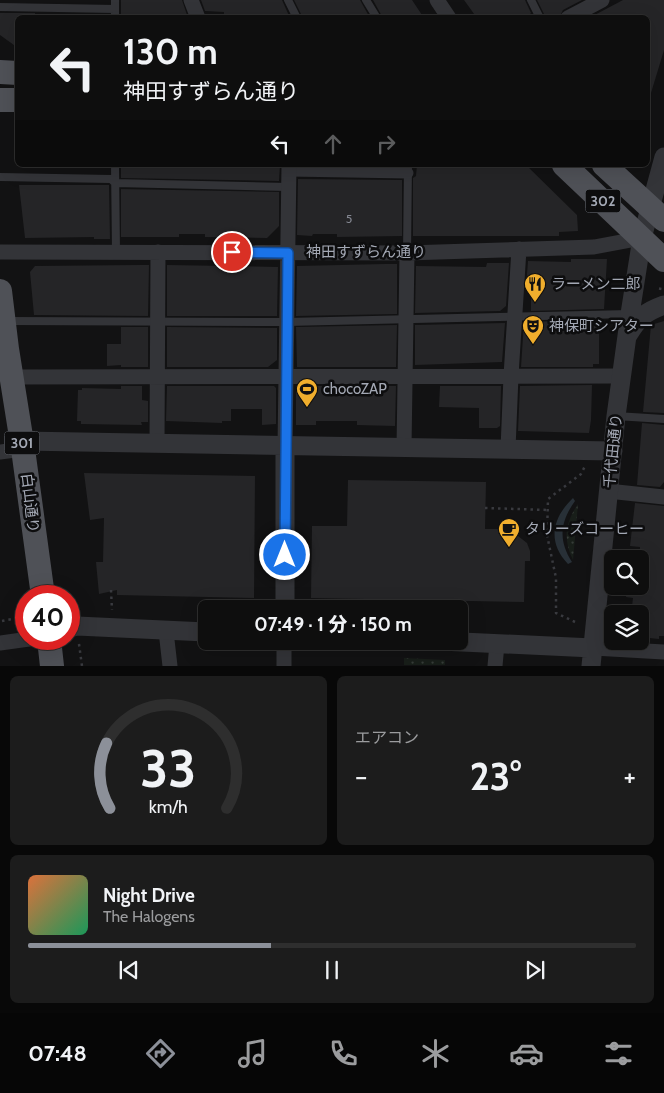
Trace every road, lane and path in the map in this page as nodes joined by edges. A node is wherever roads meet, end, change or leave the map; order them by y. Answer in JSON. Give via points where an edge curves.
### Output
{"nodes":[{"id":1,"x":115,"y":0,"type":"edge"},
{"id":2,"x":191,"y":0,"type":"edge"},
{"id":3,"x":288,"y":0,"type":"edge"},
{"id":4,"x":366,"y":0,"type":"edge"},
{"id":5,"x":437,"y":0,"type":"edge"},
{"id":6,"x":530,"y":0,"type":"edge"},
{"id":7,"x":602,"y":0,"type":"edge"},
{"id":8,"x":0,"y":7,"type":"edge"},
{"id":9,"x":115,"y":13,"type":"edge"},
{"id":10,"x":197,"y":15,"type":"edge"},
{"id":11,"x":296,"y":15,"type":"edge"},
{"id":12,"x":375,"y":15,"type":"edge"},
{"id":13,"x":446,"y":15,"type":"edge"},
{"id":14,"x":538,"y":15,"type":"edge"},
{"id":15,"x":574,"y":15,"type":"edge"},
{"id":16,"x":0,"y":72,"type":"edge"},
{"id":17,"x":15,"y":73,"type":"edge"},
{"id":18,"x":0,"y":100,"type":"edge"},
{"id":19,"x":15,"y":100,"type":"edge"},
{"id":20,"x":664,"y":157,"type":"edge"},
{"id":21,"x":115,"y":167,"type":"edge"},
{"id":22,"x":566,"y":167,"type":"edge"},
{"id":23,"x":606,"y":167,"type":"edge"},
{"id":24,"x":289,"y":168,"type":"edge"},
{"id":25,"x":408,"y":169,"type":"edge"},
{"id":26,"x":0,"y":177,"type":"edge"},
{"id":27,"x":115,"y":183,"type":"junction"},
{"id":28,"x":288,"y":187,"type":"junction"},
{"id":29,"x":657,"y":213,"type":"edge"},
{"id":30,"x":642,"y":238,"type":"junction"},
{"id":31,"x":519,"y":249,"type":"junction"},
{"id":32,"x":0,"y":252,"type":"edge"},
{"id":33,"x":116,"y":252,"type":"junction"},
{"id":34,"x":158,"y":252,"type":"junction"},
{"id":35,"x":288,"y":253,"type":"junction"},
{"id":36,"x":407,"y":253,"type":"junction"},
{"id":37,"x":664,"y":260,"type":"edge"},
{"id":38,"x":0,"y":291,"type":"edge"},
{"id":39,"x":664,"y":304,"type":"edge"},
{"id":40,"x":630,"y":314,"type":"junction"},
{"id":41,"x":514,"y":318,"type":"junction"},
{"id":42,"x":406,"y":320,"type":"junction"},
{"id":43,"x":4,"y":321,"type":"junction"},
{"id":44,"x":158,"y":322,"type":"junction"},
{"id":45,"x":287,"y":322,"type":"junction"},
{"id":46,"x":627,"y":335,"type":"junction"},
{"id":47,"x":4,"y":350,"type":"edge"},
{"id":48,"x":511,"y":376,"type":"junction"},
{"id":49,"x":622,"y":376,"type":"junction"},
{"id":50,"x":12,"y":377,"type":"junction"},
{"id":51,"x":157,"y":377,"type":"junction"},
{"id":52,"x":286,"y":377,"type":"junction"},
{"id":53,"x":406,"y":377,"type":"junction"},
{"id":54,"x":616,"y":416,"type":"junction"},
{"id":55,"x":664,"y":419,"type":"edge"},
{"id":56,"x":157,"y":444,"type":"junction"},
{"id":57,"x":23,"y":445,"type":"junction"},
{"id":58,"x":285,"y":446,"type":"junction"},
{"id":59,"x":404,"y":448,"type":"junction"},
{"id":60,"x":508,"y":449,"type":"junction"},
{"id":61,"x":613,"y":451,"type":"junction"},
{"id":62,"x":0,"y":452,"type":"edge"},
{"id":63,"x":586,"y":465,"type":"dead end"},
{"id":64,"x":608,"y":491,"type":"junction"},
{"id":65,"x":664,"y":497,"type":"edge"},
{"id":66,"x":485,"y":508,"type":"dead end"},
{"id":67,"x":548,"y":510,"type":"junction"},
{"id":68,"x":42,"y":585,"type":"edge"},
{"id":69,"x":111,"y":590,"type":"dead end"},
{"id":70,"x":285,"y":600,"type":"edge"},
{"id":71,"x":112,"y":610,"type":"dead end"},
{"id":72,"x":15,"y":619,"type":"edge"},
{"id":73,"x":2,"y":621,"type":"dead end"},
{"id":74,"x":575,"y":622,"type":"dead end"},
{"id":75,"x":80,"y":626,"type":"edge"},
{"id":76,"x":166,"y":631,"type":"junction"},
{"id":77,"x":198,"y":632,"type":"edge"},
{"id":78,"x":15,"y":641,"type":"edge"},
{"id":79,"x":468,"y":642,"type":"edge"},
{"id":80,"x":0,"y":643,"type":"edge"},
{"id":81,"x":497,"y":644,"type":"junction"},
{"id":82,"x":50,"y":650,"type":"edge"},
{"id":83,"x":284,"y":650,"type":"edge"},
{"id":84,"x":664,"y":652,"type":"edge"},
{"id":85,"x":592,"y":657,"type":"edge"},
{"id":86,"x":52,"y":666,"type":"edge"},
{"id":87,"x":170,"y":666,"type":"edge"},
{"id":88,"x":284,"y":666,"type":"edge"},
{"id":89,"x":495,"y":666,"type":"edge"}],
"edges":[{"from":1,"to":9,"type":"lane"},
{"from":2,"to":10,"type":"street"},
{"from":3,"to":11,"type":"lane"},
{"from":4,"to":12,"type":"lane"},
{"from":5,"to":13,"type":"street"},
{"from":6,"to":14,"type":"lane"},
{"from":7,"to":15,"type":"street"},
{"from":8,"to":9,"type":"lane"},
{"from":16,"to":17,"type":"main road"},
{"from":18,"to":19,"type":"main road"},
{"from":20,"to":29,"type":"street","name":"千代田通り"},
{"from":21,"to":27,"type":"lane"},
{"from":22,"to":30,"type":"main road","number":"302"},
{"from":23,"to":29,"type":"main road","number":"302"},
{"from":24,"to":25,"type":"street"},
{"from":24,"to":28,"type":"street"},
{"from":25,"to":36,"type":"lane"},
{"from":26,"to":27,"type":"lane","via":[[111,179]]},
{"from":27,"to":28,"type":"lane"},
{"from":27,"to":33,"type":"lane"},
{"from":28,"to":35,"type":"street"},
{"from":29,"to":30,"type":"street","name":"千代田通り"},
{"from":30,"to":31,"type":"street","name":"神田すずらん通り","via":[[594,247]]},
{"from":30,"to":37,"type":"main road","number":"302"},
{"from":30,"to":40,"type":"street","name":"千代田通り"},
{"from":31,"to":36,"type":"street","name":"神田すずらん通り"},
{"from":31,"to":41,"type":"street"},
{"from":32,"to":33,"type":"street","name":"神田すずらん通り"},
{"from":33,"to":34,"type":"street","name":"神田すずらん通り"},
{"from":34,"to":35,"type":"street","name":"神田すずらん通り"},
{"from":34,"to":44,"type":"street"},
{"from":35,"to":36,"type":"street","name":"神田すずらん通り"},
{"from":35,"to":45,"type":"street"},
{"from":36,"to":42,"type":"street"},
{"from":38,"to":43,"type":"main road","name":"白山通り","number":"301"},
{"from":39,"to":46,"type":"street","via":[[646,312]]},
{"from":40,"to":41,"type":"lane"},
{"from":40,"to":46,"type":"street","name":"千代田通り"},
{"from":41,"to":42,"type":"lane"},
{"from":41,"to":48,"type":"street"},
{"from":42,"to":45,"type":"lane"},
{"from":42,"to":53,"type":"street"},
{"from":43,"to":44,"type":"lane"},
{"from":43,"to":47,"type":"main road","name":"白山通り","number":"301"},
{"from":44,"to":45,"type":"lane"},
{"from":44,"to":51,"type":"street"},
{"from":45,"to":52,"type":"street"},
{"from":46,"to":49,"type":"street","name":"千代田通り"},
{"from":47,"to":50,"type":"main road","name":"白山通り","number":"301"},
{"from":48,"to":49,"type":"street"},
{"from":48,"to":53,"type":"street"},
{"from":48,"to":60,"type":"street"},
{"from":49,"to":54,"type":"street","name":"千代田通り"},
{"from":50,"to":51,"type":"street"},
{"from":50,"to":57,"type":"main road","name":"白山通り","number":"301"},
{"from":51,"to":52,"type":"street"},
{"from":51,"to":56,"type":"street"},
{"from":52,"to":53,"type":"street"},
{"from":52,"to":58,"type":"street"},
{"from":53,"to":59,"type":"street"},
{"from":54,"to":55,"type":"lane"},
{"from":54,"to":61,"type":"street","name":"千代田通り"},
{"from":56,"to":57,"type":"street"},
{"from":56,"to":58,"type":"street"},
{"from":57,"to":62,"type":"street"},
{"from":57,"to":68,"type":"main road","name":"白山通り","number":"301"},
{"from":58,"to":59,"type":"street"},
{"from":58,"to":70,"type":"street"},
{"from":59,"to":60,"type":"street"},
{"from":60,"to":61,"type":"street"},
{"from":61,"to":64,"type":"street","name":"千代田通り"},
{"from":63,"to":67,"type":"path","via":[[581,474],[548,499]]},
{"from":64,"to":65,"type":"street"},
{"from":64,"to":85,"type":"street","name":"千代田通り"},
{"from":66,"to":67,"type":"path"},
{"from":67,"to":74,"type":"path","via":[[547,535],[556,578],[556,612]]},
{"from":69,"to":71,"type":"path"},
{"from":72,"to":73,"type":"path"},
{"from":75,"to":76,"type":"street"},
{"from":76,"to":77,"type":"street"},
{"from":76,"to":87,"type":"street"},
{"from":78,"to":80,"type":"street"},
{"from":79,"to":81,"type":"street"},
{"from":81,"to":85,"type":"street"},
{"from":81,"to":89,"type":"street"},
{"from":82,"to":86,"type":"main road"},
{"from":83,"to":88,"type":"street"},
{"from":84,"to":85,"type":"street"}]}
